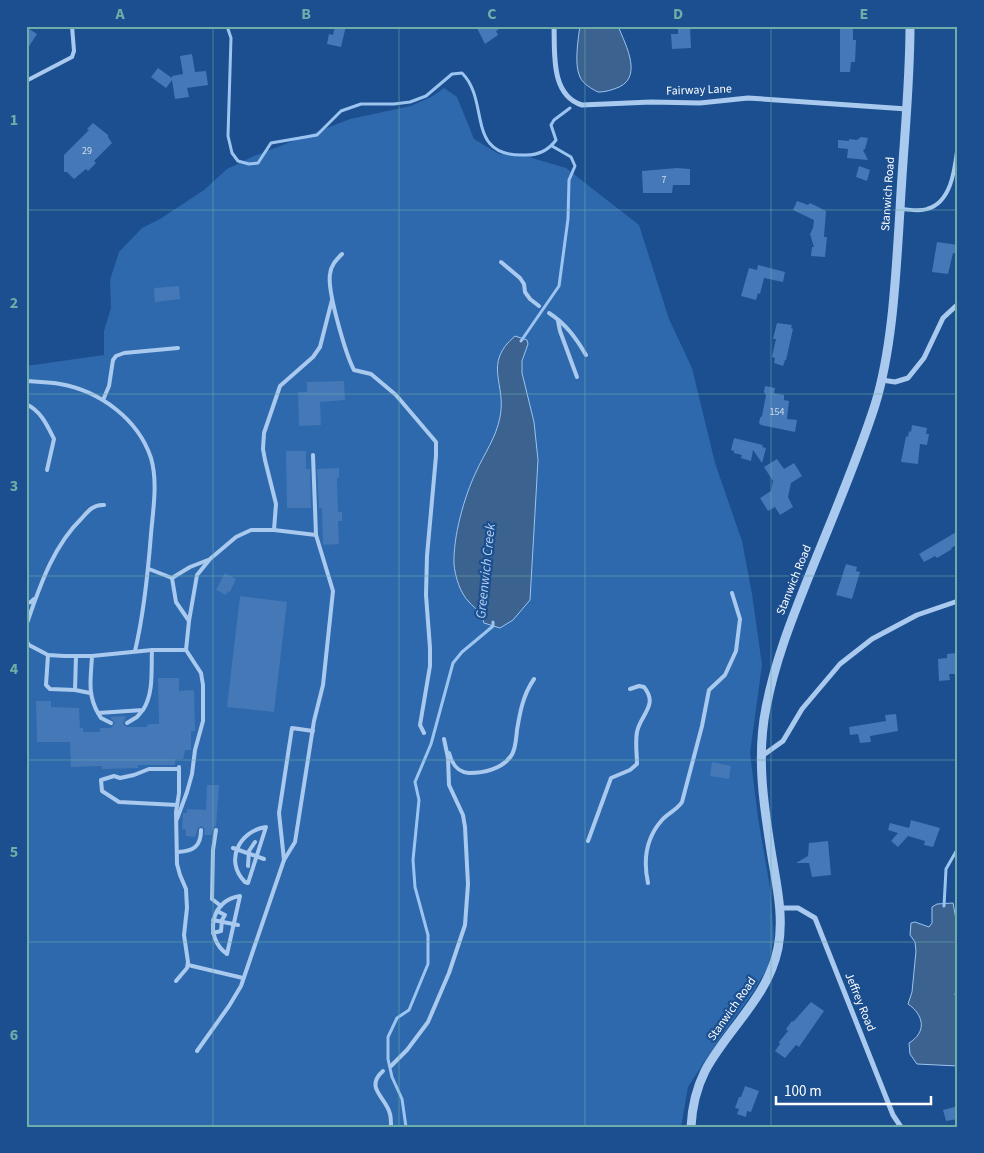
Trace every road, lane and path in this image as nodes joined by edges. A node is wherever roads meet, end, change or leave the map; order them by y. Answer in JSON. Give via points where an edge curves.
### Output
{"nodes":[{"id":1,"x":72,"y":26,"type":"edge"},
{"id":2,"x":554,"y":26,"type":"edge"},
{"id":3,"x":910,"y":26,"type":"edge"},
{"id":4,"x":26,"y":81,"type":"edge"},
{"id":5,"x":907,"y":109,"type":"junction"},
{"id":6,"x":958,"y":144,"type":"edge"},
{"id":7,"x":900,"y":209,"type":"junction"},
{"id":8,"x":342,"y":254,"type":"dead end"},
{"id":9,"x":501,"y":262,"type":"dead end"},
{"id":10,"x":333,"y":298,"type":"junction"},
{"id":11,"x":958,"y":304,"type":"edge"},
{"id":12,"x":539,"y":306,"type":"dead end"},
{"id":13,"x":549,"y":314,"type":"dead end"},
{"id":14,"x":558,"y":320,"type":"junction"},
{"id":15,"x":178,"y":348,"type":"dead end"},
{"id":16,"x":586,"y":354,"type":"dead end"},
{"id":17,"x":577,"y":377,"type":"dead end"},
{"id":18,"x":882,"y":380,"type":"junction"},
{"id":19,"x":26,"y":381,"type":"edge"},
{"id":20,"x":103,"y":400,"type":"junction"},
{"id":21,"x":26,"y":404,"type":"edge"},
{"id":22,"x":313,"y":455,"type":"dead end"},
{"id":23,"x":48,"y":470,"type":"dead end"},
{"id":24,"x":104,"y":505,"type":"dead end"},
{"id":25,"x":274,"y":530,"type":"junction"},
{"id":26,"x":316,"y":534,"type":"junction"},
{"id":27,"x":210,"y":559,"type":"junction"},
{"id":28,"x":149,"y":569,"type":"junction"},
{"id":29,"x":172,"y":578,"type":"junction"},
{"id":30,"x":732,"y":593,"type":"dead end"},
{"id":31,"x":36,"y":598,"type":"junction"},
{"id":32,"x":958,"y":601,"type":"edge"},
{"id":33,"x":26,"y":603,"type":"edge"},
{"id":34,"x":26,"y":619,"type":"edge"},
{"id":35,"x":189,"y":621,"type":"junction"},
{"id":36,"x":26,"y":623,"type":"edge"},
{"id":37,"x":26,"y":639,"type":"edge"},
{"id":38,"x":152,"y":650,"type":"junction"},
{"id":39,"x":186,"y":650,"type":"junction"},
{"id":40,"x":135,"y":651,"type":"junction"},
{"id":41,"x":48,"y":654,"type":"junction"},
{"id":42,"x":76,"y":656,"type":"junction"},
{"id":43,"x":92,"y":656,"type":"junction"},
{"id":44,"x":534,"y":679,"type":"dead end"},
{"id":45,"x":630,"y":689,"type":"dead end"},
{"id":46,"x":75,"y":690,"type":"junction"},
{"id":47,"x":90,"y":693,"type":"junction"},
{"id":48,"x":143,"y":710,"type":"junction"},
{"id":49,"x":98,"y":713,"type":"junction"},
{"id":50,"x":111,"y":723,"type":"dead end"},
{"id":51,"x":127,"y":723,"type":"dead end"},
{"id":52,"x":312,"y":731,"type":"junction"},
{"id":53,"x":424,"y":733,"type":"dead end"},
{"id":54,"x":762,"y":756,"type":"junction"},
{"id":55,"x":177,"y":805,"type":"junction"},
{"id":56,"x":176,"y":819,"type":"junction"},
{"id":57,"x":201,"y":830,"type":"dead end"},
{"id":58,"x":216,"y":830,"type":"dead end"},
{"id":59,"x":588,"y":841,"type":"dead end"},
{"id":60,"x":256,"y":842,"type":"dead end"},
{"id":61,"x":235,"y":849,"type":"junction"},
{"id":62,"x":178,"y":852,"type":"junction"},
{"id":63,"x":248,"y":854,"type":"junction"},
{"id":64,"x":257,"y":856,"type":"junction"},
{"id":65,"x":264,"y":859,"type":"dead end"},
{"id":66,"x":284,"y":860,"type":"junction"},
{"id":67,"x":248,"y":866,"type":"dead end"},
{"id":68,"x":648,"y":883,"type":"dead end"},
{"id":69,"x":221,"y":906,"type":"junction"},
{"id":70,"x":780,"y":908,"type":"junction"},
{"id":71,"x":216,"y":913,"type":"junction"},
{"id":72,"x":213,"y":920,"type":"junction"},
{"id":73,"x":222,"y":922,"type":"junction"},
{"id":74,"x":236,"y":925,"type":"junction"},
{"id":75,"x":213,"y":926,"type":"junction"},
{"id":76,"x":213,"y":933,"type":"junction"},
{"id":77,"x":188,"y":965,"type":"junction"},
{"id":78,"x":244,"y":978,"type":"junction"},
{"id":79,"x":176,"y":982,"type":"dead end"},
{"id":80,"x":197,"y":1051,"type":"dead end"},
{"id":81,"x":391,"y":1066,"type":"dead end"},
{"id":82,"x":383,"y":1071,"type":"dead end"},
{"id":83,"x":391,"y":1127,"type":"edge"},
{"id":84,"x":691,"y":1127,"type":"edge"},
{"id":85,"x":901,"y":1127,"type":"edge"}],
"edges":[{"from":1,"to":4,"type":"lane","via":[[72,57]]},
{"from":2,"to":5,"type":"street","name":"Fairway Lane","via":[[557,75],[567,96],[577,104],[700,103],[748,98]]},
{"from":3,"to":5,"type":"street","name":"Stanwich Road"},
{"from":5,"to":7,"type":"street","name":"Stanwich Road"},
{"from":6,"to":7,"type":"lane","via":[[953,172],[943,198],[928,209]]},
{"from":7,"to":18,"type":"street","name":"Stanwich Road"},
{"from":8,"to":10,"type":"lane","via":[[332,266]]},
{"from":9,"to":12,"type":"lane","via":[[520,278],[525,292]]},
{"from":10,"to":25,"type":"lane","via":[[320,347],[313,358],[280,386],[264,433],[263,449],[276,504]]},
{"from":10,"to":53,"type":"lane","via":[[354,370],[371,374],[381,381],[436,442],[426,585],[430,666],[420,725]]},
{"from":11,"to":18,"type":"street","via":[[943,318],[924,358],[908,378],[895,382]]},
{"from":13,"to":14,"type":"lane"},
{"from":14,"to":16,"type":"lane"},
{"from":14,"to":17,"type":"lane"},
{"from":15,"to":20,"type":"lane","via":[[116,356]]},
{"from":18,"to":54,"type":"street","name":"Stanwich Road","via":[[871,418],[780,650],[766,706]]},
{"from":19,"to":20,"type":"lane","via":[[61,384]]},
{"from":20,"to":28,"type":"lane","via":[[130,423],[151,458],[154,496]]},
{"from":21,"to":23,"type":"lane","via":[[40,414],[54,439]]},
{"from":22,"to":26,"type":"lane"},
{"from":24,"to":31,"type":"lane","via":[[96,505],[89,510],[59,544]]},
{"from":25,"to":26,"type":"lane"},
{"from":25,"to":27,"type":"lane","via":[[244,533]]},
{"from":26,"to":52,"type":"lane","via":[[333,591],[323,685]]},
{"from":27,"to":29,"type":"lane"},
{"from":27,"to":35,"type":"lane","via":[[197,575]]},
{"from":28,"to":29,"type":"lane"},
{"from":28,"to":40,"type":"lane"},
{"from":29,"to":35,"type":"lane","via":[[176,602]]},
{"from":30,"to":68,"type":"lane","via":[[740,619],[736,651],[725,675],[709,690],[682,802],[662,820],[646,849]]},
{"from":31,"to":33,"type":"lane"},
{"from":31,"to":36,"type":"lane"},
{"from":32,"to":54,"type":"street","via":[[917,615],[872,638],[840,664],[802,709],[783,741]]},
{"from":34,"to":36,"type":"lane"},
{"from":35,"to":39,"type":"lane"},
{"from":36,"to":37,"type":"lane"},
{"from":37,"to":41,"type":"lane","via":[[28,645]]},
{"from":38,"to":39,"type":"lane"},
{"from":38,"to":40,"type":"lane"},
{"from":38,"to":48,"type":"lane","via":[[150,692]]},
{"from":39,"to":56,"type":"lane","via":[[201,673],[204,685],[203,721],[189,783]]},
{"from":40,"to":43,"type":"lane"},
{"from":41,"to":42,"type":"lane"},
{"from":41,"to":46,"type":"lane","via":[[46,684],[50,689]]},
{"from":42,"to":43,"type":"lane"},
{"from":42,"to":46,"type":"lane"},
{"from":43,"to":47,"type":"lane"},
{"from":44,"to":81,"type":"lane","via":[[524,696],[514,751],[505,763],[486,771],[464,772],[457,769],[444,739],[449,784],[465,826],[468,884],[465,925],[428,1022]]},
{"from":45,"to":59,"type":"lane","via":[[644,687],[650,695],[648,710],[637,731],[637,764],[611,778]]},
{"from":46,"to":47,"type":"lane"},
{"from":47,"to":49,"type":"lane"},
{"from":48,"to":49,"type":"lane"},
{"from":48,"to":51,"type":"lane"},
{"from":49,"to":50,"type":"lane"},
{"from":52,"to":66,"type":"lane","via":[[295,842]]},
{"from":52,"to":66,"type":"lane","via":[[292,728],[279,812]]},
{"from":54,"to":70,"type":"street","name":"Stanwich Road","via":[[764,800]]},
{"from":55,"to":55,"type":"lane","via":[[119,802],[102,791],[101,780],[149,770],[179,768]]},
{"from":55,"to":56,"type":"lane"},
{"from":56,"to":62,"type":"lane"},
{"from":57,"to":62,"type":"lane","via":[[201,840],[197,845]]},
{"from":58,"to":69,"type":"lane","via":[[212,899]]},
{"from":60,"to":63,"type":"lane"},
{"from":61,"to":63,"type":"lane"},
{"from":61,"to":64,"type":"lane","via":[[239,876],[248,883]]},
{"from":61,"to":64,"type":"lane","via":[[243,837],[266,827]]},
{"from":62,"to":77,"type":"lane","via":[[178,870],[186,889],[184,935]]},
{"from":63,"to":64,"type":"lane"},
{"from":63,"to":67,"type":"lane"},
{"from":64,"to":65,"type":"lane"},
{"from":66,"to":78,"type":"lane"},
{"from":69,"to":71,"type":"lane"},
{"from":69,"to":74,"type":"lane","via":[[232,897],[240,896]]},
{"from":70,"to":84,"type":"street","name":"Stanwich Road","via":[[779,943],[772,970],[704,1074],[696,1094]]},
{"from":70,"to":85,"type":"street","name":"Jeffrey Road","via":[[798,908],[815,918]]},
{"from":71,"to":72,"type":"lane"},
{"from":71,"to":73,"type":"lane"},
{"from":72,"to":73,"type":"lane"},
{"from":72,"to":75,"type":"lane"},
{"from":73,"to":74,"type":"lane"},
{"from":73,"to":75,"type":"lane"},
{"from":73,"to":76,"type":"lane","via":[[221,932]]},
{"from":74,"to":76,"type":"lane","via":[[227,954],[219,947]]},
{"from":75,"to":76,"type":"lane"},
{"from":77,"to":78,"type":"lane"},
{"from":77,"to":79,"type":"lane"},
{"from":78,"to":80,"type":"lane","via":[[229,1006]]},
{"from":82,"to":83,"type":"lane","via":[[374,1083],[390,1114]]}]}
